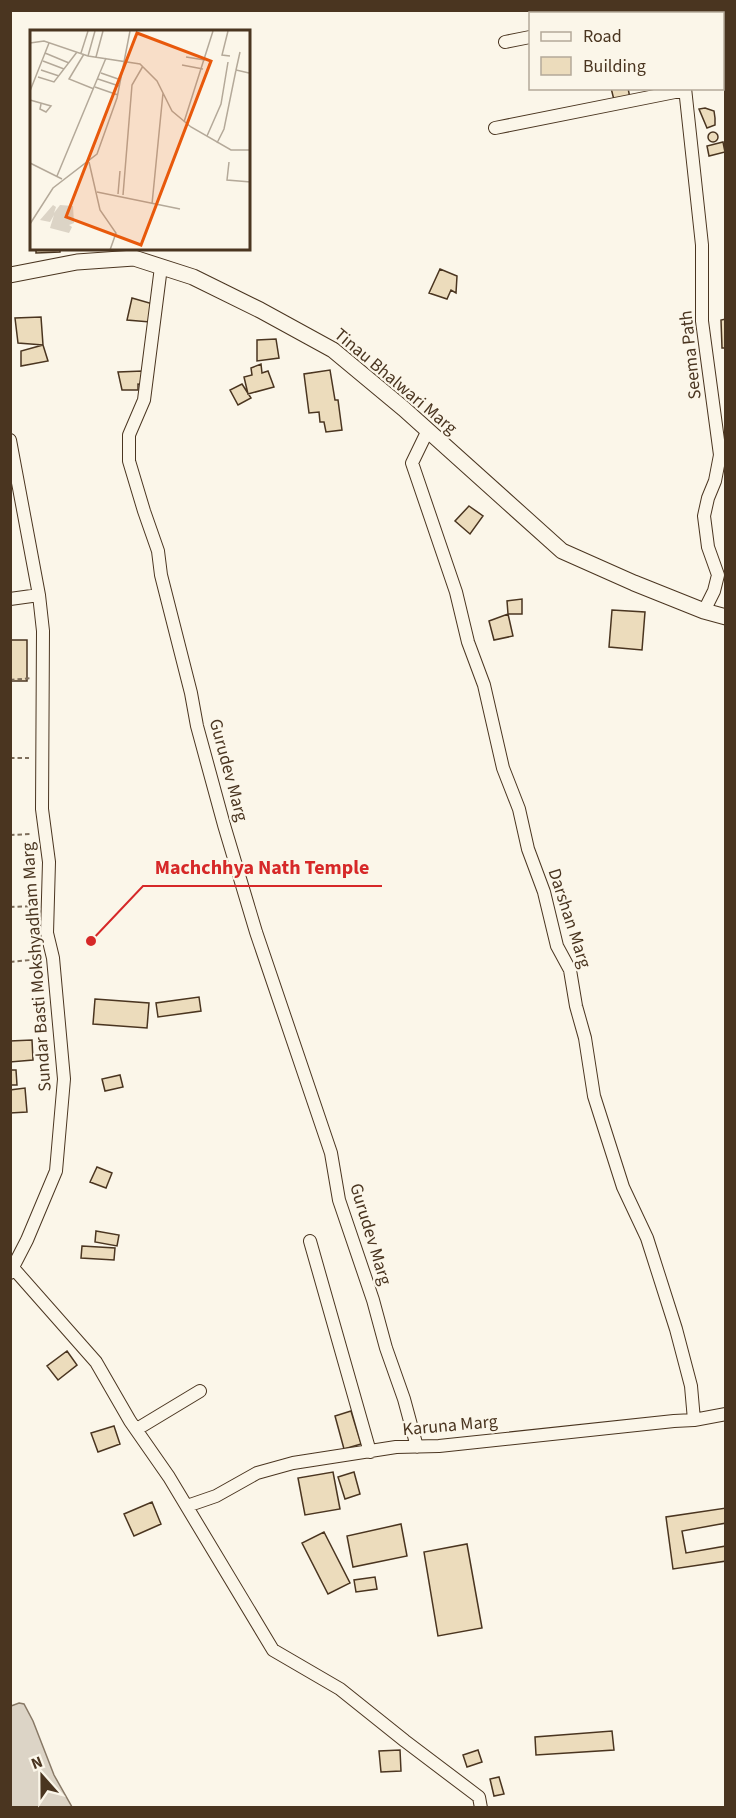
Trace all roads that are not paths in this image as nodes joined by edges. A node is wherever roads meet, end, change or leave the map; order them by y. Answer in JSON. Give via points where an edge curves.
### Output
{"nodes":[{"id":1,"x":529,"y":38,"type":"edge"},
{"id":2,"x":505,"y":42,"type":"dead end"},
{"id":3,"x":680,"y":90,"type":"edge"},
{"id":4,"x":685,"y":90,"type":"edge"},
{"id":5,"x":495,"y":128,"type":"dead end"},
{"id":6,"x":161,"y":267,"type":"junction"},
{"id":7,"x":10,"y":274,"type":"edge"},
{"id":8,"x":428,"y":430,"type":"junction"},
{"id":9,"x":10,"y":440,"type":"edge"},
{"id":10,"x":12,"y":456,"type":"edge"},
{"id":11,"x":17,"y":513,"type":"edge"},
{"id":12,"x":39,"y":596,"type":"junction"},
{"id":13,"x":10,"y":599,"type":"edge"},
{"id":14,"x":704,"y":611,"type":"junction"},
{"id":15,"x":726,"y":617,"type":"edge"},
{"id":16,"x":310,"y":1241,"type":"dead end"},
{"id":17,"x":12,"y":1271,"type":"edge"},
{"id":18,"x":200,"y":1391,"type":"dead end"},
{"id":19,"x":726,"y":1414,"type":"edge"},
{"id":20,"x":694,"y":1420,"type":"junction"},
{"id":21,"x":137,"y":1429,"type":"junction"},
{"id":22,"x":417,"y":1447,"type":"junction"},
{"id":23,"x":370,"y":1452,"type":"junction"},
{"id":24,"x":187,"y":1506,"type":"junction"},
{"id":25,"x":481,"y":1808,"type":"edge"}],
"edges":[{"from":1,"to":2,"type":"street"},
{"from":3,"to":5,"type":"street"},
{"from":4,"to":14,"type":"street","name":"Seema Path","via":[[702,245],[702,321],[720,455],[705,516],[708,547],[718,575]]},
{"from":6,"to":7,"type":"street","name":"Tinau Bhalwari Marg","via":[[135,258],[77,262]]},
{"from":6,"to":8,"type":"street","name":"Tinau Bhalwari Marg","via":[[261,310],[333,350]]},
{"from":6,"to":22,"type":"street","name":"Gurudev Marg","via":[[144,400],[129,435],[129,461],[158,551],[197,726],[224,825],[331,1153],[339,1200]]},
{"from":8,"to":14,"type":"street","name":"Tinau Bhalwari Marg","via":[[562,552]]},
{"from":8,"to":20,"type":"street","name":"Darshan Marg","via":[[412,463],[484,685],[503,768],[519,809],[557,946],[570,970],[594,1096],[676,1329],[691,1386]]},
{"from":9,"to":10,"type":"street","name":"Sundar Basti Mokshyadham Marg"},
{"from":10,"to":11,"type":"street","name":"Sundar Basti Mokshyadham Marg"},
{"from":11,"to":12,"type":"street","name":"Sundar Basti Mokshyadham Marg"},
{"from":12,"to":13,"type":"street"},
{"from":12,"to":17,"type":"street","name":"Sundar Basti Mokshyadham Marg","via":[[43,631],[42,809],[49,862],[48,933],[64,1079],[56,1171]]},
{"from":14,"to":15,"type":"street","name":"Tinau Bhalwari Marg"},
{"from":16,"to":23,"type":"street"},
{"from":17,"to":21,"type":"street","via":[[96,1362]]},
{"from":18,"to":21,"type":"street"},
{"from":19,"to":20,"type":"street","name":"Karuna Marg"},
{"from":20,"to":22,"type":"street","name":"Karuna Marg"},
{"from":21,"to":24,"type":"street"},
{"from":22,"to":23,"type":"street","name":"Karuna Marg"},
{"from":23,"to":24,"type":"street","name":"Karuna Marg","via":[[293,1463],[256,1473],[216,1496]]},
{"from":24,"to":25,"type":"street","via":[[273,1650],[340,1689],[479,1797]]}]}
